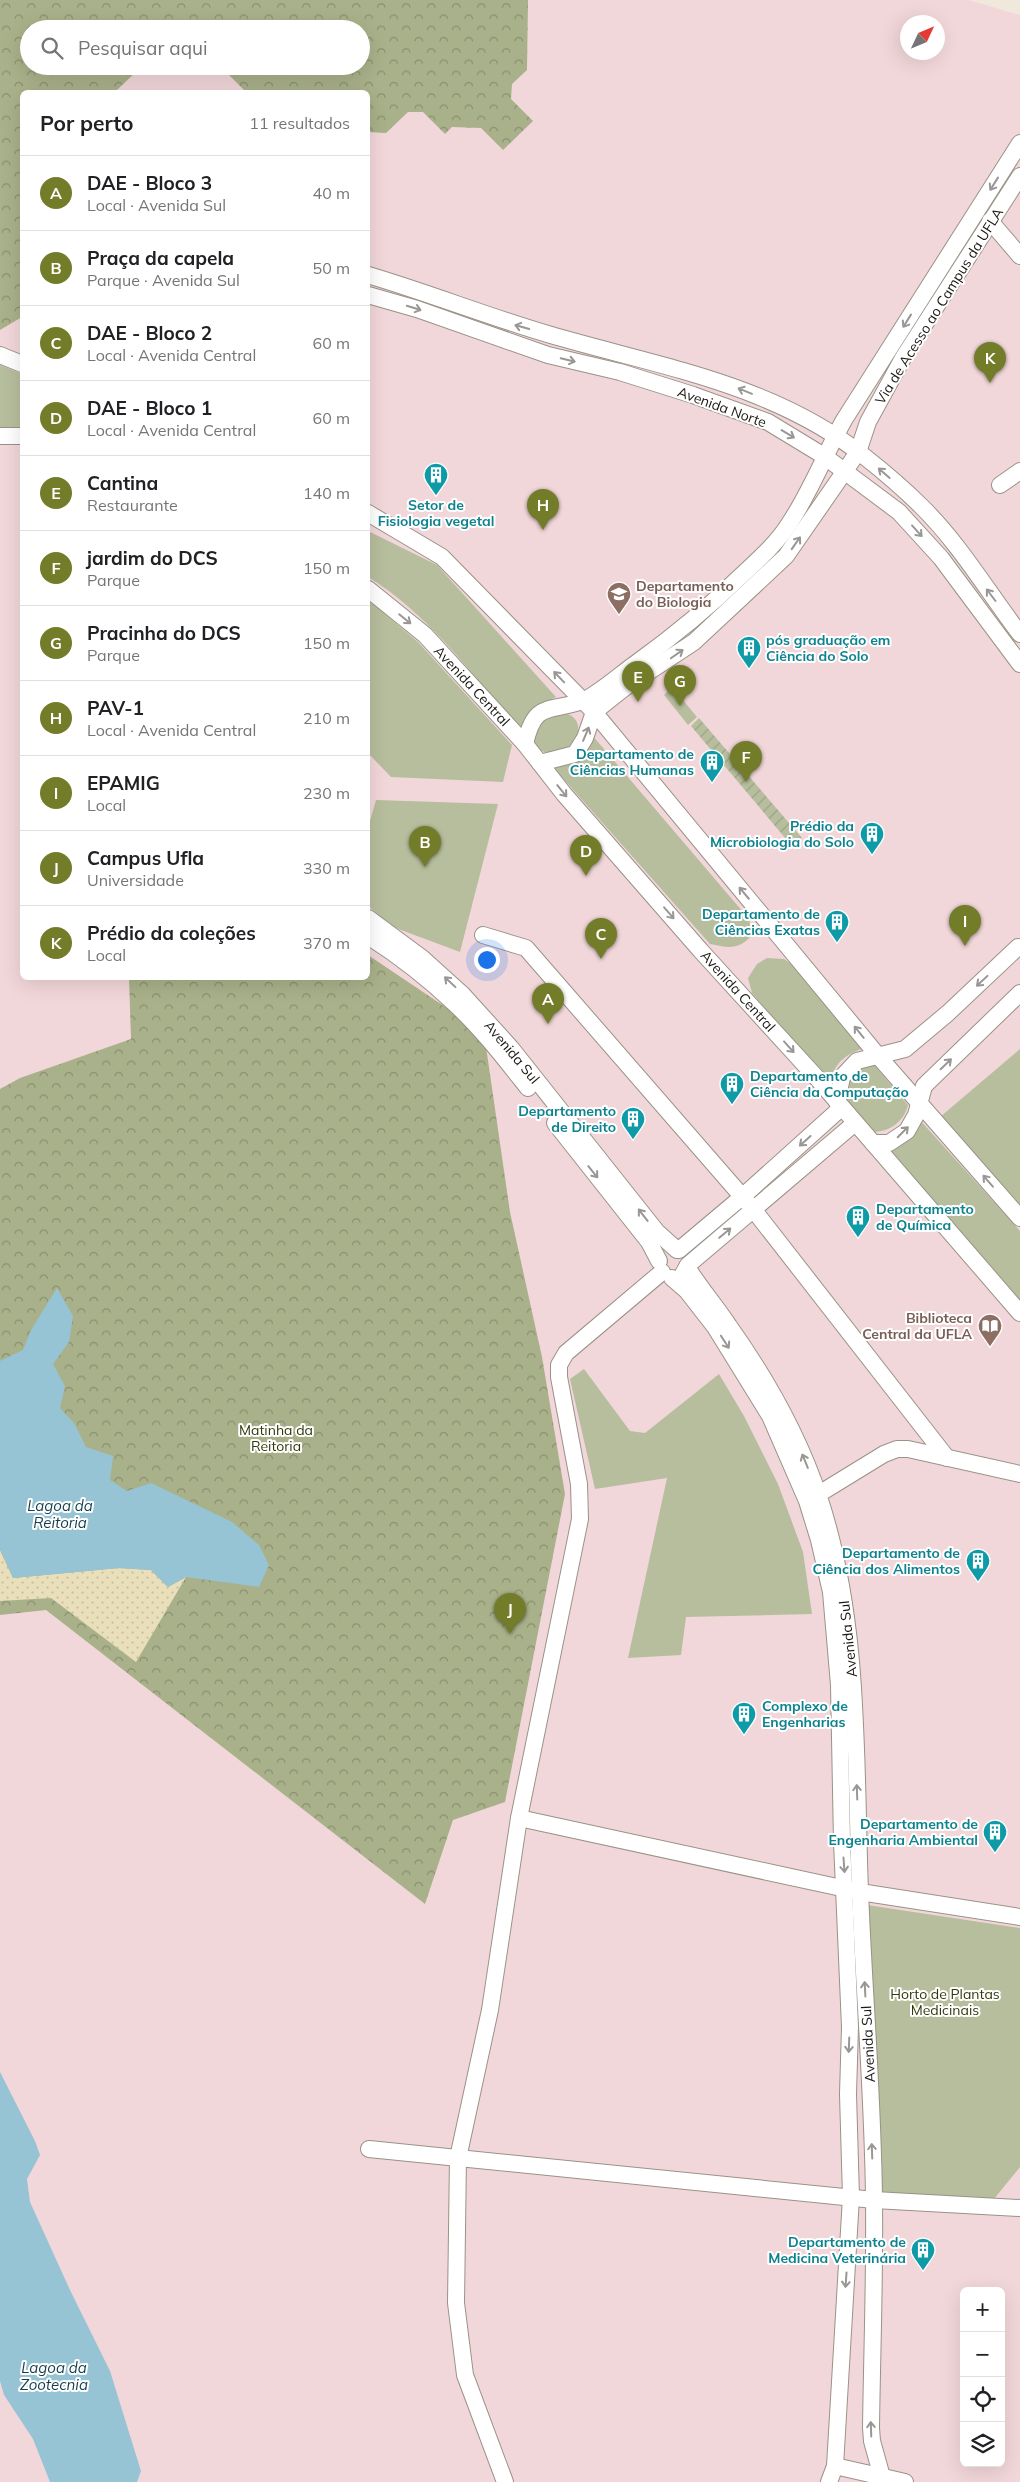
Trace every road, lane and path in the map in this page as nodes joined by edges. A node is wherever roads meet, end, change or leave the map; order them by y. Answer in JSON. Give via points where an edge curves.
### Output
{"nodes":[{"id":1,"x":1020,"y":143,"type":"edge"},
{"id":2,"x":1020,"y":176,"type":"edge"},
{"id":3,"x":990,"y":221,"type":"junction"},
{"id":4,"x":1020,"y":256,"type":"edge"},
{"id":5,"x":370,"y":276,"type":"edge"},
{"id":6,"x":370,"y":295,"type":"edge"},
{"id":7,"x":0,"y":355,"type":"edge"},
{"id":8,"x":20,"y":363,"type":"edge"},
{"id":9,"x":0,"y":436,"type":"edge"},
{"id":10,"x":20,"y":436,"type":"edge"},
{"id":11,"x":835,"y":436,"type":"junction"},
{"id":12,"x":858,"y":452,"type":"junction"},
{"id":13,"x":824,"y":456,"type":"junction"},
{"id":14,"x":1020,"y":471,"type":"edge"},
{"id":15,"x":844,"y":472,"type":"junction"},
{"id":16,"x":1000,"y":485,"type":"dead end"},
{"id":17,"x":370,"y":515,"type":"edge"},
{"id":18,"x":370,"y":590,"type":"edge"},
{"id":19,"x":1020,"y":634,"type":"edge"},
{"id":20,"x":1020,"y":664,"type":"edge"},
{"id":21,"x":589,"y":706,"type":"junction"},
{"id":22,"x":525,"y":744,"type":"junction"},
{"id":23,"x":540,"y":763,"type":"junction"},
{"id":24,"x":370,"y":919,"type":"edge"},
{"id":25,"x":483,"y":935,"type":"dead end"},
{"id":26,"x":370,"y":937,"type":"edge"},
{"id":27,"x":1019,"y":951,"type":"edge"},
{"id":28,"x":1020,"y":993,"type":"edge"},
{"id":29,"x":879,"y":1057,"type":"junction"},
{"id":30,"x":918,"y":1102,"type":"junction"},
{"id":31,"x":839,"y":1105,"type":"junction"},
{"id":32,"x":855,"y":1123,"type":"junction"},
{"id":33,"x":873,"y":1143,"type":"junction"},
{"id":34,"x":748,"y":1203,"type":"junction"},
{"id":35,"x":1020,"y":1218,"type":"edge"},
{"id":36,"x":678,"y":1250,"type":"junction"},
{"id":37,"x":688,"y":1266,"type":"junction"},
{"id":38,"x":664,"y":1270,"type":"junction"},
{"id":39,"x":1020,"y":1313,"type":"edge"},
{"id":40,"x":947,"y":1458,"type":"junction"},
{"id":41,"x":1020,"y":1474,"type":"edge"},
{"id":42,"x":813,"y":1498,"type":"junction"},
{"id":43,"x":518,"y":1818,"type":"junction"},
{"id":44,"x":853,"y":1890,"type":"junction"},
{"id":45,"x":1020,"y":1917,"type":"edge"},
{"id":46,"x":369,"y":2149,"type":"dead end"},
{"id":47,"x":458,"y":2158,"type":"junction"},
{"id":48,"x":851,"y":2197,"type":"junction"},
{"id":49,"x":874,"y":2200,"type":"junction"},
{"id":50,"x":1020,"y":2208,"type":"edge"},
{"id":51,"x":835,"y":2466,"type":"junction"},
{"id":52,"x":882,"y":2477,"type":"junction"},
{"id":53,"x":505,"y":2482,"type":"edge"},
{"id":54,"x":829,"y":2482,"type":"edge"},
{"id":55,"x":906,"y":2482,"type":"edge"}],
"edges":[{"from":1,"to":11,"type":"street","name":"Via de Acesso ao Campus da UFLA","one_way":true},
{"from":2,"to":3,"type":"street","name":"Via de Acesso ao Campus da UFLA"},
{"from":3,"to":4,"type":"street"},
{"from":3,"to":12,"type":"street","name":"Via de Acesso ao Campus da UFLA","via":[[904,358],[868,422]]},
{"from":11,"to":5,"type":"street","name":"Avenida Norte","one_way":true,"via":[[779,405],[694,373],[497,319]]},
{"from":6,"to":13,"type":"street","name":"Avenida Norte","one_way":true,"via":[[548,355],[692,394],[768,422]]},
{"from":7,"to":8,"type":"street"},
{"from":9,"to":10,"type":"street"},
{"from":11,"to":12,"type":"street","name":"Avenida Norte"},
{"from":11,"to":13,"type":"street","name":"Via de Acesso ao Campus da UFLA"},
{"from":12,"to":15,"type":"street","name":"Via de Acesso ao Campus da UFLA"},
{"from":19,"to":12,"type":"street","name":"Avenida Norte","one_way":true,"via":[[922,506]]},
{"from":13,"to":15,"type":"street","name":"Avenida Norte"},
{"from":13,"to":21,"type":"street","name":"Via de Acesso ao Campus da UFLA","via":[[790,524],[771,548],[683,630]]},
{"from":14,"to":16,"type":"street"},
{"from":15,"to":20,"type":"street","name":"Avenida Norte","one_way":true,"via":[[899,512],[941,558]]},
{"from":21,"to":15,"type":"street","name":"Via de Acesso ao Campus da UFLA","one_way":true,"via":[[627,686],[694,642],[786,556]]},
{"from":21,"to":17,"type":"street","one_way":true,"via":[[442,557]]},
{"from":18,"to":22,"type":"street","name":"Avenida Central","one_way":true,"via":[[425,635]]},
{"from":21,"to":22,"type":"street","via":[[553,706],[537,714],[528,728]]},
{"from":23,"to":21,"type":"street","one_way":true,"via":[[575,754],[585,738]]},
{"from":29,"to":21,"type":"street","one_way":true},
{"from":22,"to":23,"type":"street","name":"Avenida Central"},
{"from":23,"to":31,"type":"street","name":"Avenida Central","one_way":true,"via":[[701,951]]},
{"from":36,"to":24,"type":"street","name":"Avenida Sul","one_way":true,"via":[[657,1232],[511,1048],[463,994]]},
{"from":25,"to":34,"type":"street","via":[[526,948]]},
{"from":26,"to":38,"type":"street","name":"Avenida Sul","one_way":true,"via":[[431,982],[484,1033],[644,1235]]},
{"from":27,"to":29,"type":"street","one_way":true,"via":[[905,1049]]},
{"from":30,"to":28,"type":"street","one_way":true,"via":[[924,1086]]},
{"from":29,"to":30,"type":"street"},
{"from":29,"to":31,"type":"street","via":[[864,1058],[842,1077]]},
{"from":33,"to":30,"type":"street","one_way":true,"via":[[889,1143],[902,1136],[916,1115]]},
{"from":35,"to":30,"type":"street","one_way":true},
{"from":31,"to":32,"type":"street","name":"Avenida Central"},
{"from":31,"to":34,"type":"street","one_way":true},
{"from":32,"to":33,"type":"street","name":"Avenida Central"},
{"from":32,"to":34,"type":"street"},
{"from":33,"to":39,"type":"street","name":"Avenida Central"},
{"from":34,"to":36,"type":"street"},
{"from":37,"to":34,"type":"street","one_way":true},
{"from":34,"to":40,"type":"street"},
{"from":36,"to":37,"type":"street","via":[[686,1256]]},
{"from":36,"to":38,"type":"street","via":[[666,1251]]},
{"from":37,"to":38,"type":"street","via":[[682,1275]]},
{"from":42,"to":37,"type":"street","name":"Avenida Sul","one_way":true,"via":[[798,1443],[766,1384]]},
{"from":38,"to":42,"type":"street","name":"Avenida Sul","one_way":true,"via":[[687,1291],[742,1367]]},
{"from":38,"to":43,"type":"street","via":[[566,1353],[559,1365],[580,1484],[580,1519]]},
{"from":40,"to":41,"type":"street"},
{"from":40,"to":42,"type":"street","via":[[897,1449]]},
{"from":42,"to":44,"type":"street","name":"Avenida Sul","via":[[836,1633]]},
{"from":43,"to":44,"type":"street"},
{"from":43,"to":47,"type":"street","via":[[490,2010]]},
{"from":44,"to":45,"type":"street"},
{"from":44,"to":48,"type":"street","name":"Avenida Sul","one_way":true,"via":[[848,2094]]},
{"from":49,"to":44,"type":"street","name":"Avenida Sul","one_way":true},
{"from":46,"to":47,"type":"street"},
{"from":47,"to":48,"type":"street"},
{"from":47,"to":53,"type":"street","via":[[456,2303],[465,2375]]},
{"from":48,"to":49,"type":"street"},
{"from":48,"to":51,"type":"street","name":"Avenida Sul","one_way":true},
{"from":49,"to":50,"type":"street"},
{"from":52,"to":49,"type":"street","name":"Avenida Sul","one_way":true,"via":[[871,2428]]},
{"from":51,"to":52,"type":"street"},
{"from":51,"to":54,"type":"street","name":"Avenida Sul"},
{"from":52,"to":55,"type":"street"}]}
